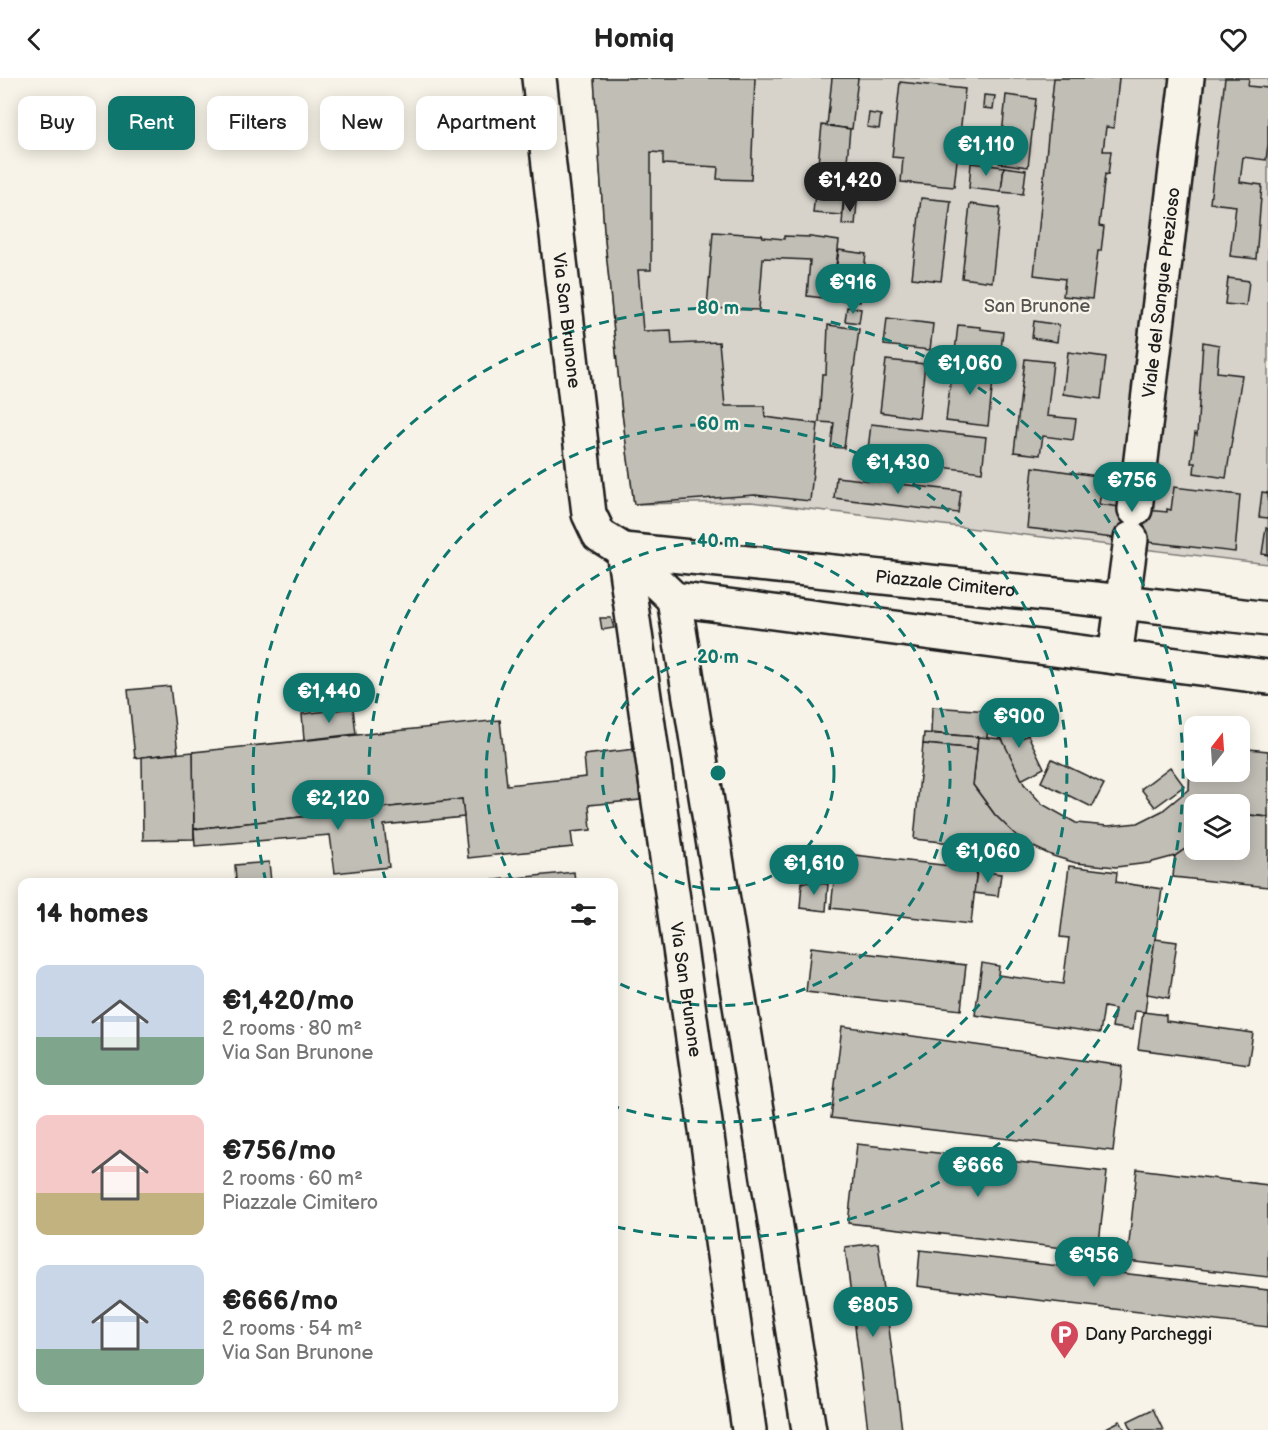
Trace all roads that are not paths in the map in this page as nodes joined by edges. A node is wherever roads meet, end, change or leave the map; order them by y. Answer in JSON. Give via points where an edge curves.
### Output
{"nodes":[{"id":1,"x":539,"y":78,"type":"edge"},
{"id":2,"x":1187,"y":78,"type":"edge"},
{"id":3,"x":622,"y":550,"type":"junction"},
{"id":4,"x":674,"y":599,"type":"junction"},
{"id":5,"x":1123,"y":602,"type":"junction"},
{"id":6,"x":1268,"y":619,"type":"edge"},
{"id":7,"x":1115,"y":657,"type":"junction"},
{"id":8,"x":1268,"y":677,"type":"edge"},
{"id":9,"x":749,"y":1430,"type":"edge"},
{"id":10,"x":809,"y":1430,"type":"edge"}],
"edges":[{"from":1,"to":3,"type":"street","name":"Via San Brunone","via":[[589,514],[599,535]]},
{"from":2,"to":5,"type":"street","name":"Viale del Sangue Prezioso"},
{"from":3,"to":4,"type":"street","name":"Via San Brunone"},
{"from":3,"to":5,"type":"street","name":"Piazzale Cimitero"},
{"from":3,"to":9,"type":"street","name":"Via San Brunone"},
{"from":4,"to":7,"type":"street"},
{"from":4,"to":10,"type":"street"},
{"from":5,"to":6,"type":"street","name":"Piazzale Cimitero"},
{"from":5,"to":7,"type":"street","name":"Viale del Sangue Prezioso"},
{"from":7,"to":8,"type":"street"}]}
